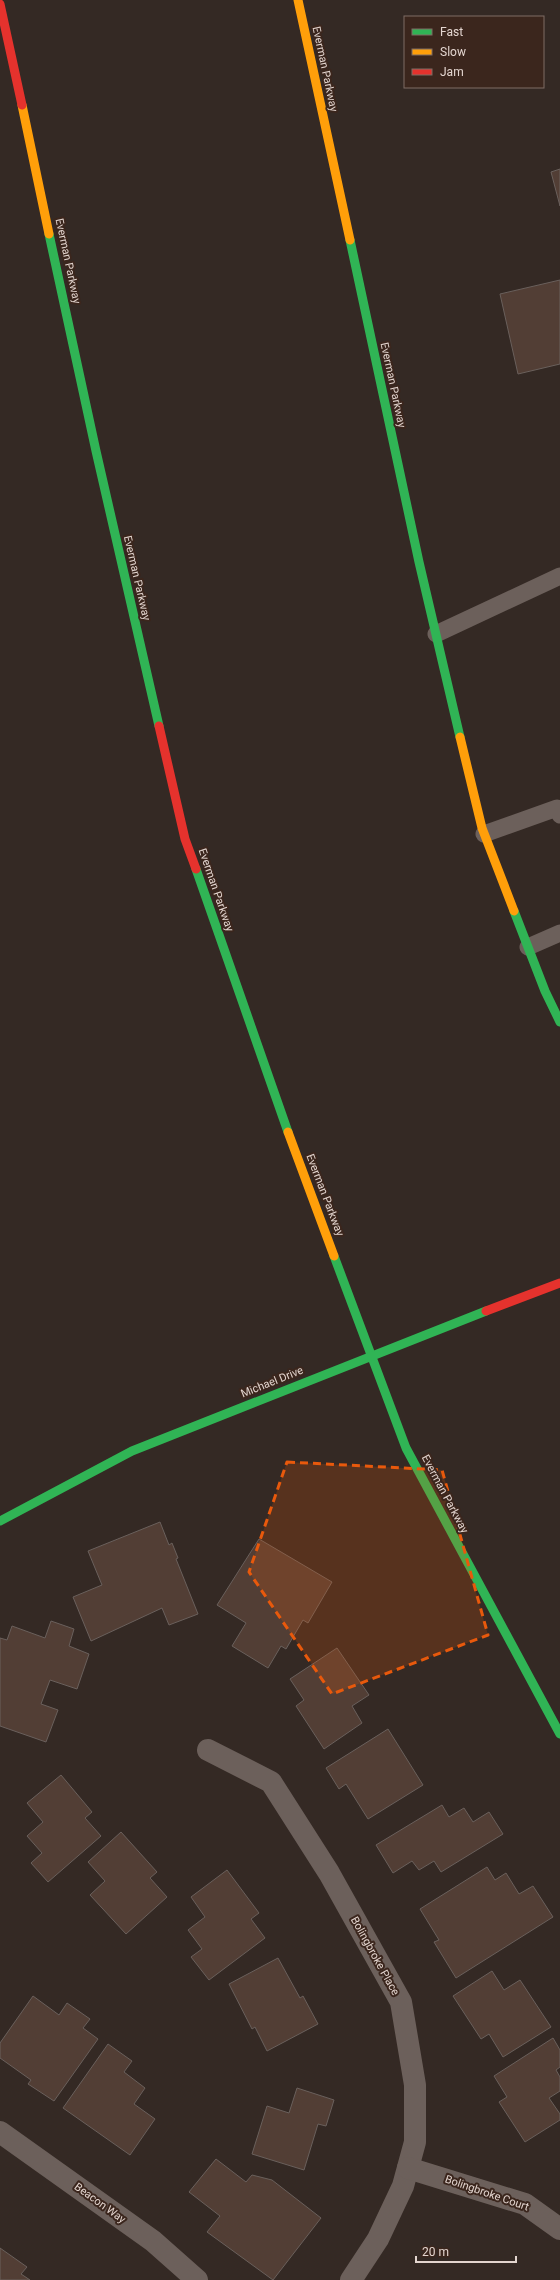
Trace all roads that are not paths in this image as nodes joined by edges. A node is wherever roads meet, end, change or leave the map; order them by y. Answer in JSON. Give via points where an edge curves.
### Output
{"nodes":[{"id":1,"x":298,"y":0,"type":"edge"},
{"id":2,"x":0,"y":4,"type":"edge"},
{"id":3,"x":560,"y":576,"type":"edge"},
{"id":4,"x":436,"y":634,"type":"junction"},
{"id":5,"x":560,"y":815,"type":"edge"},
{"id":6,"x":484,"y":834,"type":"junction"},
{"id":7,"x":560,"y":933,"type":"edge"},
{"id":8,"x":528,"y":947,"type":"junction"},
{"id":9,"x":560,"y":1022,"type":"edge"},
{"id":10,"x":560,"y":1283,"type":"edge"},
{"id":11,"x":372,"y":1355,"type":"junction"},
{"id":12,"x":0,"y":1521,"type":"edge"},
{"id":13,"x":560,"y":1734,"type":"edge"},
{"id":14,"x":208,"y":1750,"type":"dead end"},
{"id":15,"x":0,"y":2132,"type":"edge"},
{"id":16,"x":408,"y":2168,"type":"junction"},
{"id":17,"x":560,"y":2229,"type":"edge"},
{"id":18,"x":197,"y":2280,"type":"edge"},
{"id":19,"x":351,"y":2280,"type":"edge"}],
"edges":[{"from":1,"to":4,"type":"main road","name":"Everman Parkway"},
{"from":2,"to":11,"type":"main road","name":"Everman Parkway","via":[[98,459],[185,839],[293,1146]]},
{"from":3,"to":4,"type":"lane"},
{"from":4,"to":6,"type":"main road","name":"Everman Parkway"},
{"from":5,"to":6,"type":"lane","via":[[557,808]]},
{"from":6,"to":8,"type":"main road","name":"Everman Parkway"},
{"from":7,"to":8,"type":"lane"},
{"from":8,"to":9,"type":"main road","name":"Everman Parkway"},
{"from":10,"to":11,"type":"main road","name":"Michael Drive"},
{"from":11,"to":12,"type":"main road","name":"Michael Drive","via":[[132,1451]]},
{"from":11,"to":13,"type":"main road","name":"Everman Parkway","via":[[406,1448]]},
{"from":14,"to":16,"type":"street","name":"Bolingbroke Place","via":[[271,1782],[329,1873],[400,2002],[415,2085],[415,2142]]},
{"from":15,"to":18,"type":"street","name":"Beacon Way","via":[[153,2241]]},
{"from":16,"to":17,"type":"street","name":"Bolingbroke Court","via":[[525,2204]]},
{"from":16,"to":19,"type":"street","name":"Bolingbroke Place","via":[[404,2186],[378,2240]]}]}
